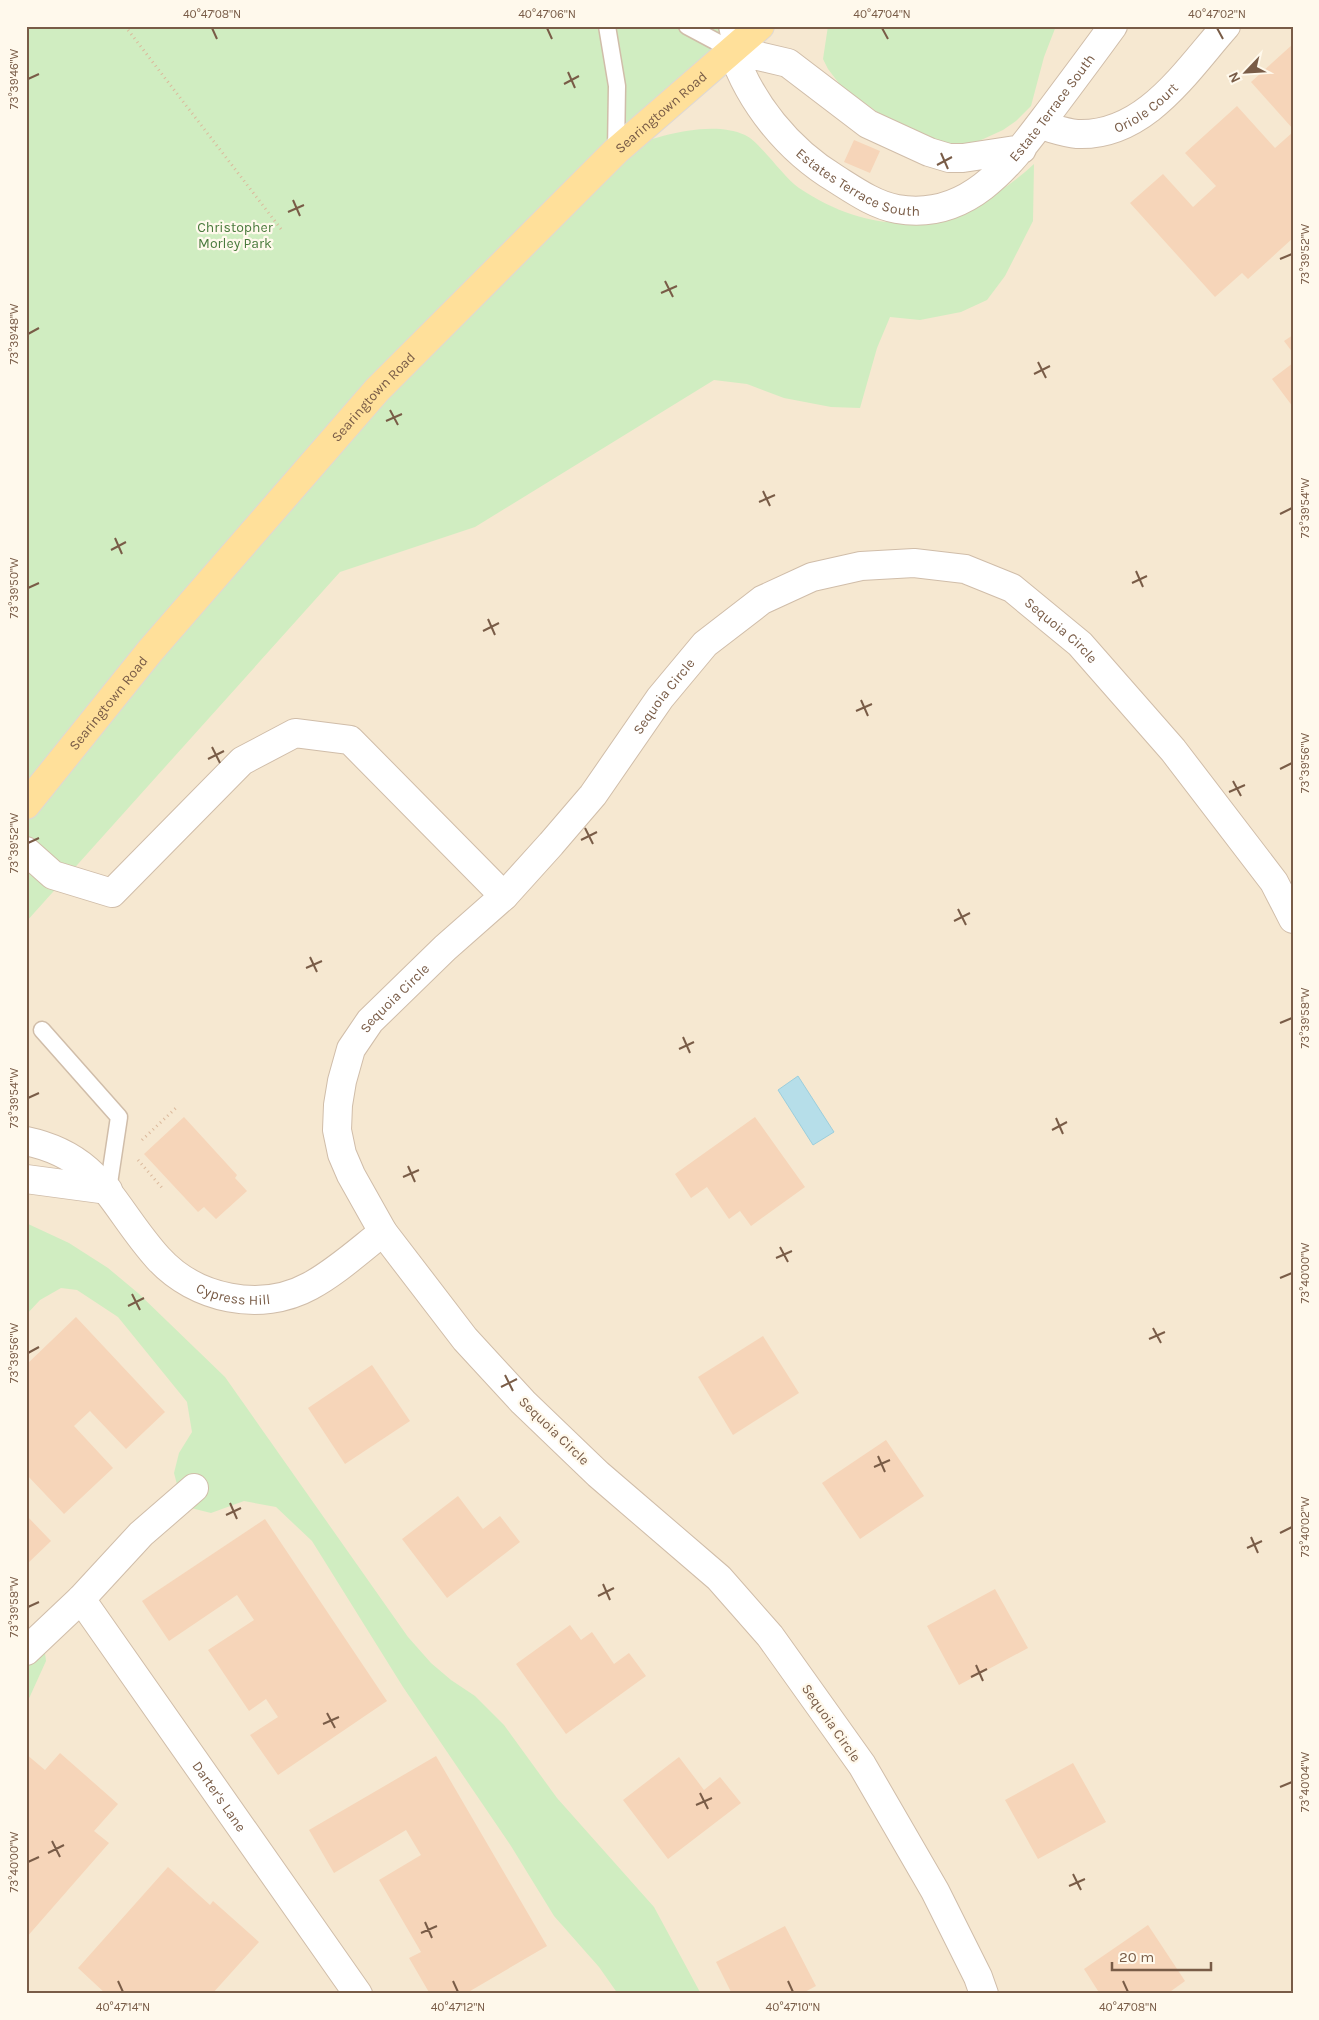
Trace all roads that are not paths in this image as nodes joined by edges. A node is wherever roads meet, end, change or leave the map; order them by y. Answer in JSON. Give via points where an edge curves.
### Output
{"nodes":[{"id":1,"x":607,"y":26,"type":"edge"},
{"id":2,"x":687,"y":26,"type":"edge"},
{"id":3,"x":760,"y":26,"type":"edge"},
{"id":4,"x":1113,"y":26,"type":"edge"},
{"id":5,"x":1226,"y":26,"type":"edge"},
{"id":6,"x":729,"y":38,"type":"edge"},
{"id":7,"x":1040,"y":125,"type":"junction"},
{"id":8,"x":1022,"y":149,"type":"junction"},
{"id":9,"x":616,"y":151,"type":"junction"},
{"id":10,"x":26,"y":805,"type":"edge"},
{"id":11,"x":26,"y":851,"type":"edge"},
{"id":12,"x":504,"y":896,"type":"junction"},
{"id":13,"x":1293,"y":919,"type":"edge"},
{"id":14,"x":42,"y":1030,"type":"dead end"},
{"id":15,"x":26,"y":1141,"type":"edge"},
{"id":16,"x":26,"y":1179,"type":"edge"},
{"id":17,"x":108,"y":1190,"type":"junction"},
{"id":18,"x":383,"y":1232,"type":"junction"},
{"id":19,"x":194,"y":1488,"type":"dead end"},
{"id":20,"x":81,"y":1600,"type":"junction"},
{"id":21,"x":26,"y":1650,"type":"edge"},
{"id":22,"x":358,"y":1994,"type":"edge"},
{"id":23,"x":984,"y":1994,"type":"edge"}],
"edges":[{"from":1,"to":9,"type":"lane","via":[[616,86]]},
{"from":2,"to":6,"type":"lane"},
{"from":3,"to":6,"type":"main road","name":"Searingtown Road"},
{"from":4,"to":7,"type":"street","name":"Estate Terrace South"},
{"from":5,"to":7,"type":"street","name":"Oriole Court","via":[[1160,100],[1140,117],[1115,129],[1090,134]]},
{"from":6,"to":8,"type":"street","name":"Estate Terrace South","via":[[788,63],[868,124],[929,152],[949,158],[964,158]]},
{"from":6,"to":8,"type":"street","name":"Estates Terrace South","via":[[752,93],[773,124],[795,148],[855,191],[896,208],[937,208],[965,198],[996,178]]},
{"from":6,"to":9,"type":"main road","name":"Searingtown Road"},
{"from":7,"to":8,"type":"street","name":"Estate Terrace South"},
{"from":9,"to":10,"type":"main road","name":"Searingtown Road","via":[[377,390],[150,651]]},
{"from":11,"to":12,"type":"street","via":[[53,875],[112,892],[242,761],[295,733],[350,740]]},
{"from":12,"to":13,"type":"street","name":"Sequoia Circle","via":[[593,795],[660,698],[705,644],[762,600],[812,577],[861,566],[914,563],[965,569],[1012,588],[1080,644],[1173,750],[1274,882]]},
{"from":12,"to":18,"type":"street","name":"Sequoia Circle","via":[[390,1000],[370,1021],[351,1049],[338,1105],[342,1154]]},
{"from":14,"to":17,"type":"lane","via":[[119,1117]]},
{"from":15,"to":17,"type":"street","name":"Cypress Hill","via":[[61,1151],[81,1163]]},
{"from":16,"to":17,"type":"street"},
{"from":17,"to":18,"type":"street","name":"Cypress Hill","via":[[158,1258],[186,1281],[235,1299],[258,1301],[284,1297],[310,1287]]},
{"from":18,"to":23,"type":"street","name":"Sequoia Circle","via":[[466,1339],[523,1402],[598,1474],[719,1578],[770,1636],[862,1765],[935,1891]]},
{"from":19,"to":20,"type":"street","via":[[140,1534]]},
{"from":20,"to":21,"type":"street"},
{"from":20,"to":22,"type":"street","name":"Darter's Lane"}]}
